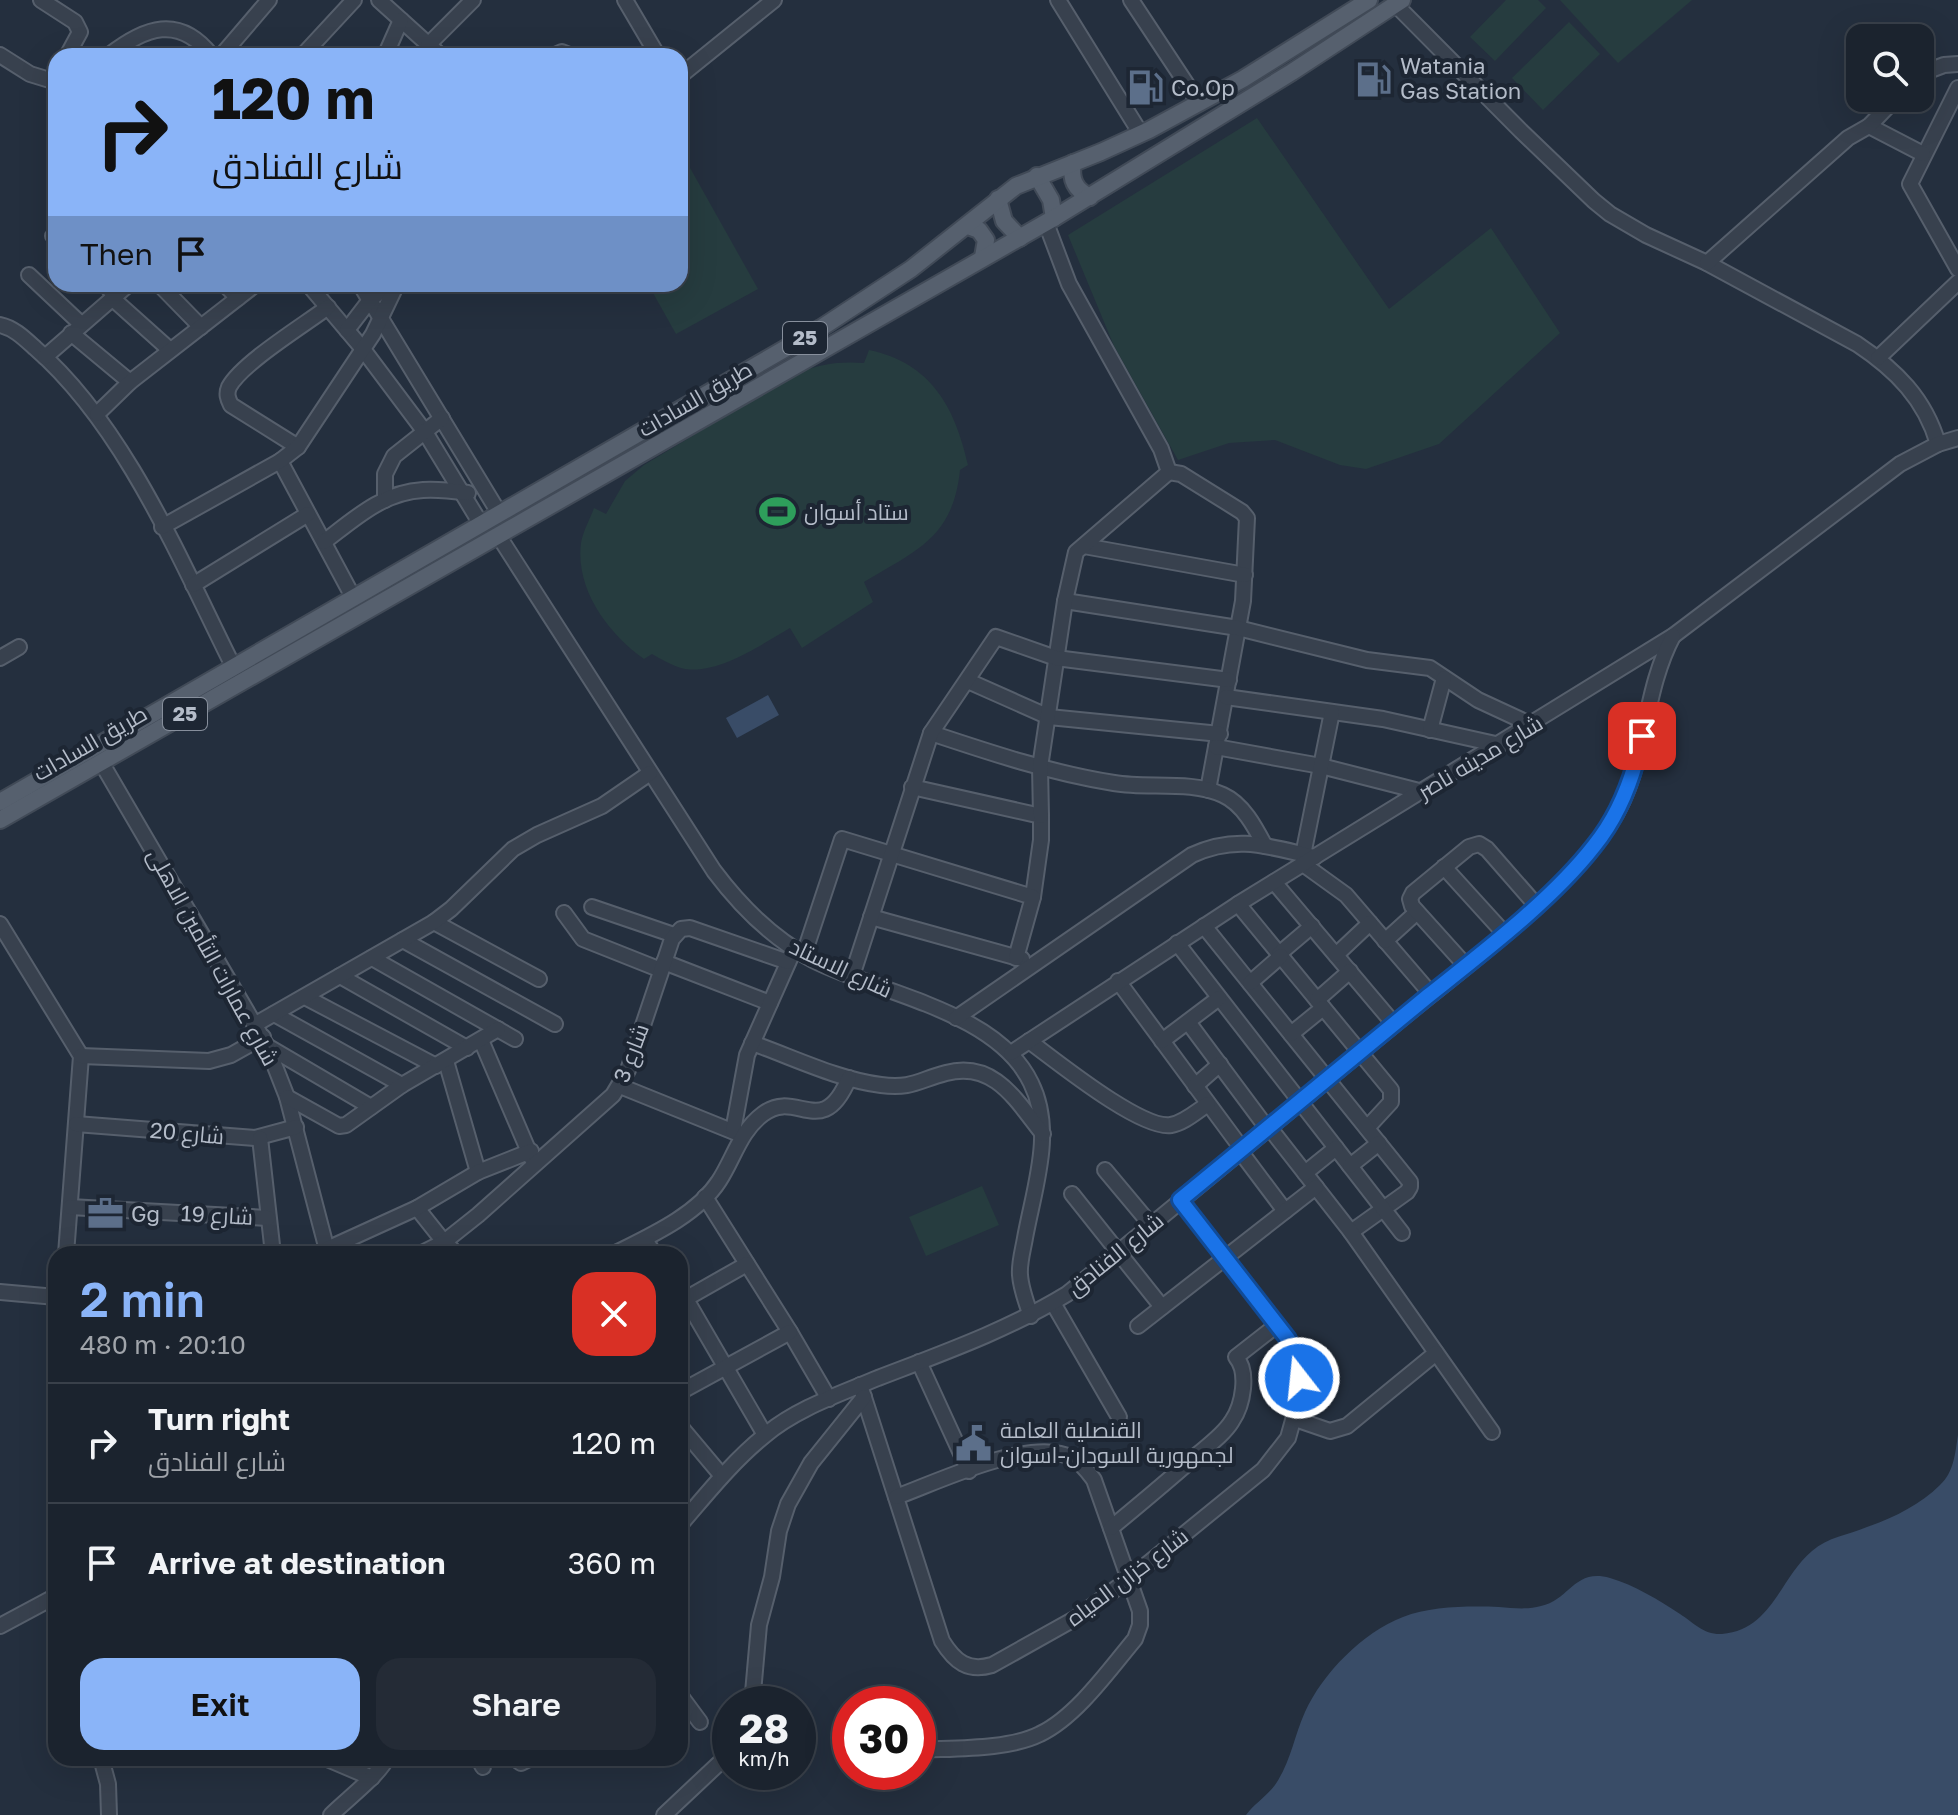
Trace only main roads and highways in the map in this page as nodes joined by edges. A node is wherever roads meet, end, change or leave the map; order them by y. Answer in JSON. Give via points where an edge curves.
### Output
{"nodes":[{"id":1,"x":1368,"y":0,"type":"edge"},
{"id":2,"x":1398,"y":2,"type":"edge"},
{"id":3,"x":1073,"y":163,"type":"junction"},
{"id":4,"x":1037,"y":176,"type":"junction"},
{"id":5,"x":1090,"y":197,"type":"junction"},
{"id":6,"x":998,"y":199,"type":"junction"},
{"id":7,"x":1050,"y":220,"type":"junction"},
{"id":8,"x":968,"y":226,"type":"junction"},
{"id":9,"x":1020,"y":238,"type":"junction"},
{"id":10,"x":983,"y":257,"type":"junction"},
{"id":11,"x":0,"y":802,"type":"edge"},
{"id":12,"x":0,"y":820,"type":"edge"}],
"edges":[{"from":1,"to":3,"type":"main road","name":"طريق السادات","number":"25","via":[[1243,79],[1141,134]]},
{"from":2,"to":5,"type":"main road","name":"طريق السادات","number":"25"},
{"from":3,"to":4,"type":"main road","name":"طريق السادات","number":"25"},
{"from":3,"to":5,"type":"main road","via":[[1076,186]]},
{"from":4,"to":6,"type":"main road","name":"طريق السادات","number":"25"},
{"from":4,"to":7,"type":"main road","via":[[1051,200]]},
{"from":5,"to":7,"type":"main road","name":"طريق السادات","number":"25"},
{"from":6,"to":8,"type":"main road","name":"طريق السادات","number":"25"},
{"from":6,"to":9,"type":"main road","via":[[1004,221]]},
{"from":7,"to":9,"type":"main road","name":"طريق السادات","number":"25"},
{"from":8,"to":10,"type":"main road","via":[[986,240]]},
{"from":8,"to":11,"type":"main road","name":"طريق السادات","number":"25","via":[[844,314]]},
{"from":9,"to":10,"type":"main road","name":"طريق السادات","number":"25"},
{"from":10,"to":12,"type":"main road","name":"طريق السادات","number":"25"}]}
